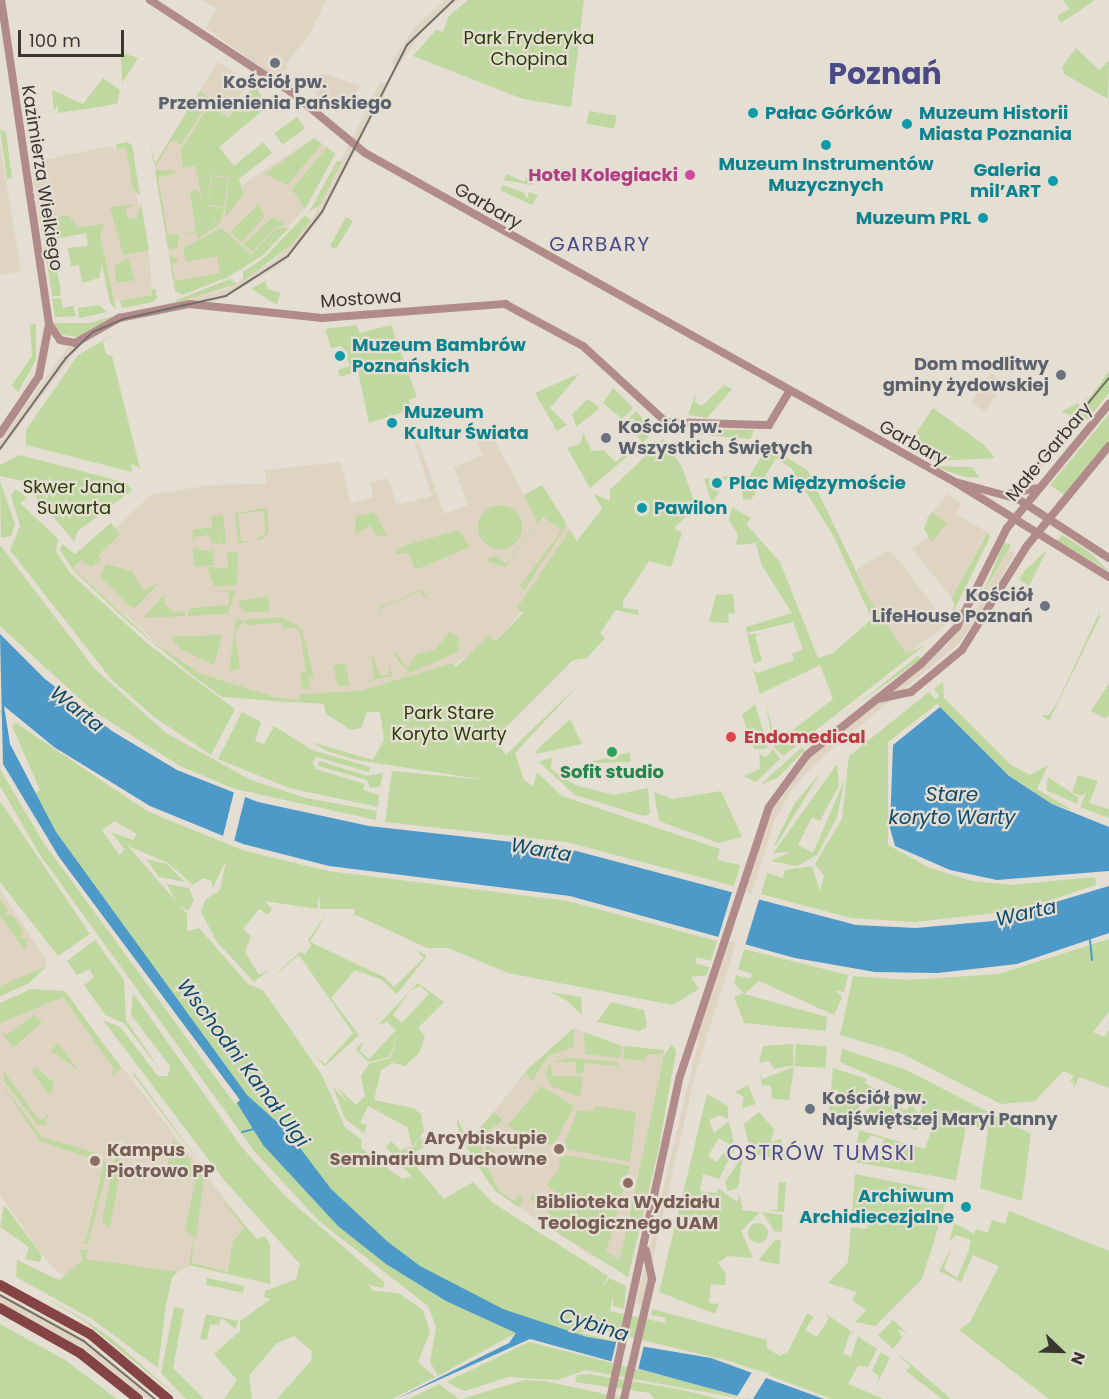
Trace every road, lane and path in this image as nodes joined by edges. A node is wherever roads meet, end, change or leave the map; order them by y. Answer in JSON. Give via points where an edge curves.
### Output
{"nodes":[{"id":1,"x":1,"y":0,"type":"edge"},
{"id":2,"x":150,"y":0,"type":"edge"},
{"id":3,"x":49,"y":324,"type":"junction"},
{"id":4,"x":789,"y":392,"type":"junction"},
{"id":5,"x":1109,"y":404,"type":"edge"},
{"id":6,"x":0,"y":434,"type":"edge"},
{"id":7,"x":1109,"y":446,"type":"edge"},
{"id":8,"x":955,"y":482,"type":"junction"},
{"id":9,"x":1039,"y":488,"type":"junction"},
{"id":10,"x":1007,"y":494,"type":"junction"},
{"id":11,"x":1026,"y":503,"type":"junction"},
{"id":12,"x":1051,"y":518,"type":"junction"},
{"id":13,"x":1012,"y":520,"type":"junction"},
{"id":14,"x":1036,"y":534,"type":"junction"},
{"id":15,"x":1109,"y":558,"type":"edge"},
{"id":16,"x":1109,"y":577,"type":"edge"},
{"id":17,"x":875,"y":699,"type":"junction"},
{"id":18,"x":645,"y":1248,"type":"junction"},
{"id":19,"x":0,"y":1285,"type":"edge"},
{"id":20,"x":0,"y":1308,"type":"edge"},
{"id":21,"x":610,"y":1398,"type":"edge"},
{"id":22,"x":138,"y":1399,"type":"edge"},
{"id":23,"x":168,"y":1399,"type":"edge"},
{"id":24,"x":624,"y":1399,"type":"edge"}],
"edges":[{"from":1,"to":3,"type":"street","name":"Kazimierza Wielkiego"},
{"from":2,"to":4,"type":"street","name":"Garbary","via":[[291,92],[365,153]]},
{"from":3,"to":4,"type":"street","name":"Mostowa","via":[[60,340],[75,343],[119,318],[189,304],[322,318],[505,303],[583,346],[663,421],[773,423]]},
{"from":3,"to":6,"type":"street","via":[[39,376]]},
{"from":4,"to":8,"type":"street","name":"Garbary"},
{"from":5,"to":9,"type":"street","name":"Małe Garbary"},
{"from":7,"to":12,"type":"street"},
{"from":8,"to":10,"type":"street","name":"Garbary"},
{"from":8,"to":13,"type":"street","name":"Garbary"},
{"from":9,"to":10,"type":"street"},
{"from":9,"to":11,"type":"street","name":"Małe Garbary"},
{"from":10,"to":11,"type":"street","name":"Garbary"},
{"from":11,"to":12,"type":"street","name":"Garbary"},
{"from":11,"to":13,"type":"street","name":"Małe Garbary"},
{"from":12,"to":14,"type":"street"},
{"from":12,"to":15,"type":"street","name":"Garbary"},
{"from":13,"to":14,"type":"street","name":"Garbary"},
{"from":13,"to":17,"type":"street","name":"Małe Garbary","via":[[957,627]]},
{"from":14,"to":16,"type":"street","name":"Garbary"},
{"from":14,"to":17,"type":"street","via":[[980,628],[952,660],[911,692]]},
{"from":17,"to":18,"type":"street","name":"Małe Garbary","via":[[789,776],[764,818],[680,1076]]},
{"from":18,"to":21,"type":"street","name":"Małe Garbary"},
{"from":18,"to":24,"type":"street","via":[[650,1287]]},
{"from":19,"to":23,"type":"main road","via":[[90,1334]]},
{"from":20,"to":22,"type":"main road","via":[[72,1348]]}]}
